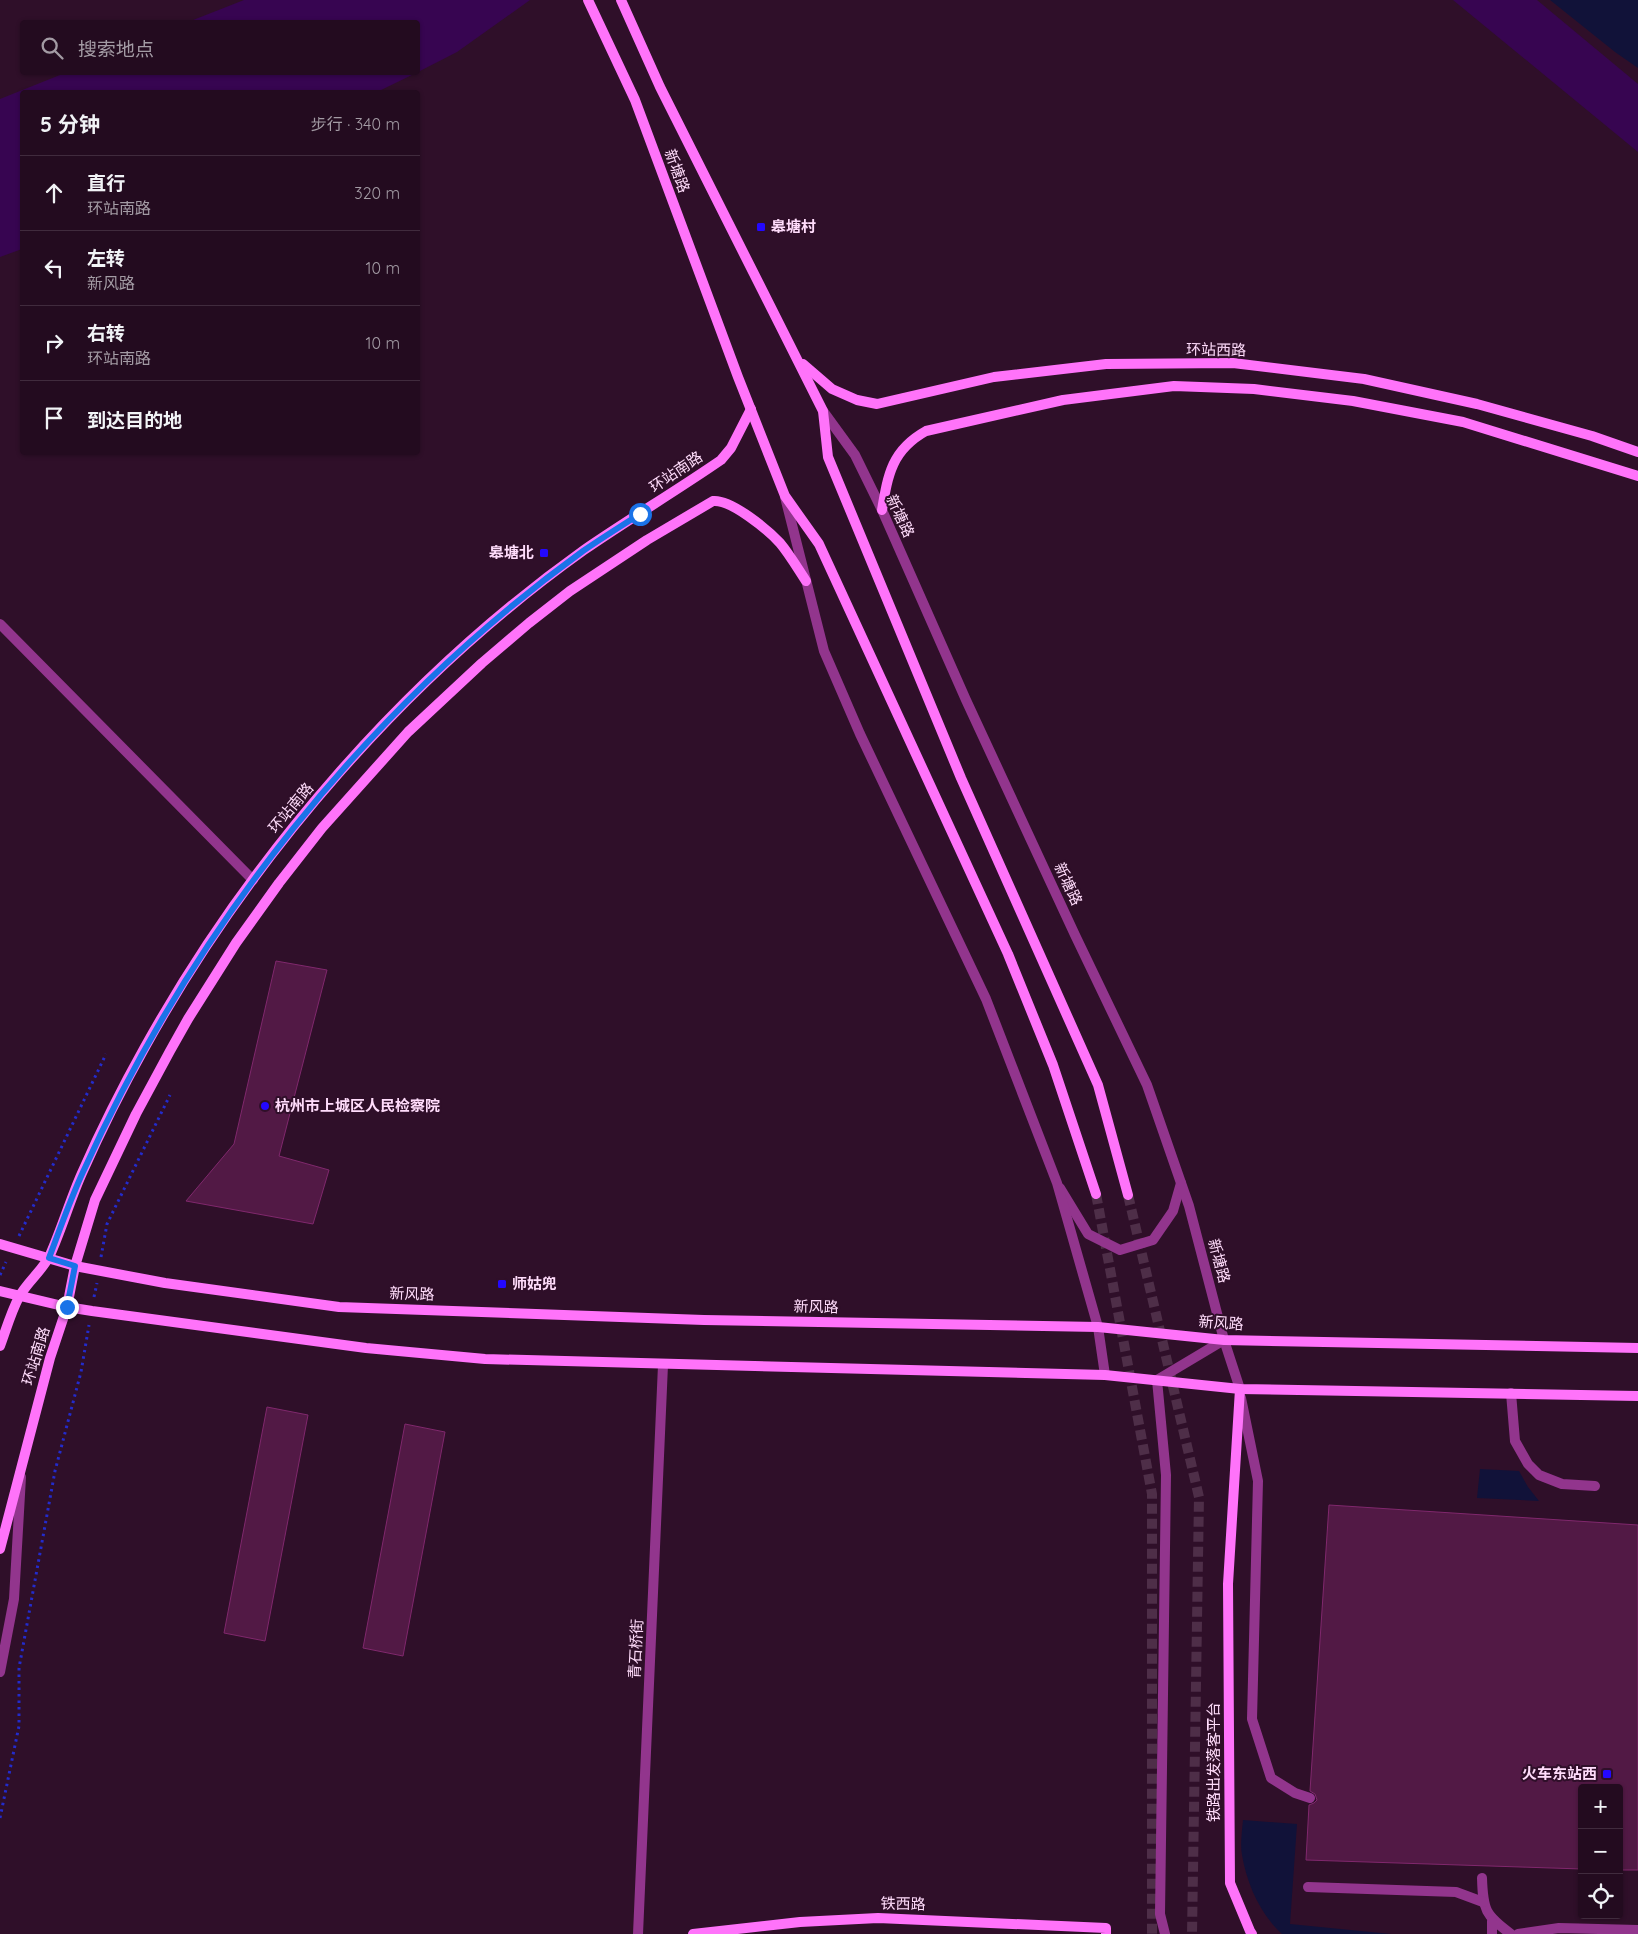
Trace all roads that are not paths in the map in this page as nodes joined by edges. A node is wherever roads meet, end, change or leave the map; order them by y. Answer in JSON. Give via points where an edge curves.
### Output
{"nodes":[{"id":1,"x":588,"y":0,"type":"edge"},
{"id":2,"x":621,"y":0,"type":"edge"},
{"id":3,"x":799,"y":360,"type":"junction"},
{"id":4,"x":751,"y":409,"type":"junction"},
{"id":5,"x":823,"y":411,"type":"junction"},
{"id":6,"x":1638,"y":452,"type":"edge"},
{"id":7,"x":1638,"y":476,"type":"edge"},
{"id":8,"x":785,"y":496,"type":"junction"},
{"id":9,"x":882,"y":510,"type":"junction"},
{"id":10,"x":806,"y":582,"type":"junction"},
{"id":11,"x":0,"y":624,"type":"edge"},
{"id":12,"x":254,"y":880,"type":"junction"},
{"id":13,"x":1057,"y":1183,"type":"junction"},
{"id":14,"x":1181,"y":1183,"type":"junction"},
{"id":15,"x":1096,"y":1194,"type":"tunnel mouth"},
{"id":16,"x":1128,"y":1195,"type":"tunnel mouth"},
{"id":17,"x":0,"y":1244,"type":"edge"},
{"id":18,"x":49,"y":1258,"type":"junction"},
{"id":19,"x":75,"y":1266,"type":"junction"},
{"id":20,"x":0,"y":1291,"type":"edge"},
{"id":21,"x":20,"y":1296,"type":"junction"},
{"id":22,"x":67,"y":1307,"type":"junction"},
{"id":23,"x":1098,"y":1327,"type":"junction"},
{"id":24,"x":1224,"y":1340,"type":"junction"},
{"id":25,"x":0,"y":1346,"type":"edge"},
{"id":26,"x":1638,"y":1348,"type":"edge"},
{"id":27,"x":664,"y":1365,"type":"junction"},
{"id":28,"x":1106,"y":1375,"type":"junction"},
{"id":29,"x":1157,"y":1380,"type":"junction"},
{"id":30,"x":1240,"y":1389,"type":"junction"},
{"id":31,"x":1512,"y":1393,"type":"junction"},
{"id":32,"x":1638,"y":1396,"type":"edge"},
{"id":33,"x":22,"y":1461,"type":"junction"},
{"id":34,"x":1595,"y":1486,"type":"dead end"},
{"id":35,"x":0,"y":1549,"type":"edge"},
{"id":36,"x":0,"y":1672,"type":"edge"},
{"id":37,"x":1310,"y":1798,"type":"dead end"},
{"id":38,"x":1482,"y":1878,"type":"dead end"},
{"id":39,"x":1308,"y":1887,"type":"dead end"},
{"id":40,"x":1482,"y":1902,"type":"junction"},
{"id":41,"x":1492,"y":1920,"type":"junction"},
{"id":42,"x":1638,"y":1930,"type":"edge"},
{"id":43,"x":638,"y":1934,"type":"edge"},
{"id":44,"x":693,"y":1934,"type":"edge"},
{"id":45,"x":1106,"y":1934,"type":"edge"},
{"id":46,"x":1164,"y":1934,"type":"edge"},
{"id":47,"x":1252,"y":1934,"type":"edge"},
{"id":48,"x":1492,"y":1934,"type":"edge"},
{"id":49,"x":1512,"y":1934,"type":"edge"},
{"id":50,"x":1518,"y":1934,"type":"edge"}],
"edges":[{"from":1,"to":4,"type":"main road","name":"新塘路","via":[[634,100]]},
{"from":2,"to":3,"type":"main road","name":"新塘路","via":[[660,87]]},
{"from":3,"to":5,"type":"main road","name":"新塘路"},
{"from":3,"to":6,"type":"main road","name":"环站西路","via":[[832,389],[857,400],[877,404],[994,377],[1106,364],[1233,363],[1374,381],[1477,404]]},
{"from":4,"to":8,"type":"main road","name":"新塘路"},
{"from":4,"to":12,"type":"main road","name":"环站南路","via":[[731,448],[721,460],[585,550],[498,618],[427,681],[332,782]]},
{"from":5,"to":9,"type":"street","name":"新塘路","via":[[855,456]]},
{"from":5,"to":16,"type":"main road","name":"新塘路","via":[[828,457],[961,778],[1098,1085]]},
{"from":7,"to":9,"type":"main road","via":[[1463,422],[1343,400],[1254,389],[1174,386],[1064,400],[926,431],[911,439],[899,453],[888,475]]},
{"from":8,"to":10,"type":"street","name":"新塘路"},
{"from":8,"to":15,"type":"main road","name":"新塘路","via":[[818,544],[1008,954],[1053,1065]]},
{"from":9,"to":14,"type":"street","name":"新塘路","via":[[966,700],[1147,1085]]},
{"from":10,"to":13,"type":"street","name":"新塘路","via":[[824,651],[986,999]]},
{"from":10,"to":19,"type":"main road","name":"环站南路","via":[[780,543],[763,528],[733,506],[720,500],[713,501],[646,540],[570,591],[509,640],[408,732],[298,857],[202,996],[128,1130],[95,1200]]},
{"from":11,"to":12,"type":"street"},
{"from":12,"to":18,"type":"main road","name":"环站南路","via":[[197,961],[138,1059],[82,1172]]},
{"from":13,"to":14,"type":"street","via":[[1088,1234],[1120,1250],[1153,1240],[1173,1211]]},
{"from":13,"to":23,"type":"street","name":"新塘路"},
{"from":14,"to":24,"type":"street","name":"新塘路"},
{"from":17,"to":18,"type":"main road","name":"新风路"},
{"from":18,"to":19,"type":"main road","name":"新风路"},
{"from":18,"to":21,"type":"main road","name":"环站南路"},
{"from":19,"to":22,"type":"main road","name":"环站南路"},
{"from":19,"to":23,"type":"main road","name":"新风路","via":[[166,1283],[339,1307],[694,1320]]},
{"from":20,"to":21,"type":"main road"},
{"from":21,"to":22,"type":"main road"},
{"from":21,"to":25,"type":"main road","name":"环站南路"},
{"from":22,"to":27,"type":"main road","via":[[366,1348],[475,1358]]},
{"from":22,"to":33,"type":"main road","name":"环站南路"},
{"from":23,"to":24,"type":"main road","name":"新风路"},
{"from":23,"to":28,"type":"street","name":"新塘路"},
{"from":24,"to":26,"type":"main road","name":"新风路"},
{"from":24,"to":29,"type":"street"},
{"from":24,"to":30,"type":"street","name":"新塘路"},
{"from":27,"to":28,"type":"main road"},
{"from":27,"to":43,"type":"street","name":"青石桥街"},
{"from":28,"to":29,"type":"main road"},
{"from":29,"to":30,"type":"main road"},
{"from":29,"to":46,"type":"street","via":[[1166,1475],[1160,1914]]},
{"from":30,"to":31,"type":"main road"},
{"from":30,"to":37,"type":"street","name":"新塘路","via":[[1258,1481],[1252,1719],[1271,1778]]},
{"from":30,"to":47,"type":"main road","name":"铁路出发落客平台","via":[[1228,1584],[1230,1883]]},
{"from":31,"to":32,"type":"main road"},
{"from":31,"to":34,"type":"street","via":[[1515,1440],[1528,1464],[1539,1475],[1562,1484]]},
{"from":33,"to":35,"type":"main road","name":"环站南路"},
{"from":33,"to":36,"type":"street","name":"环站南路","via":[[14,1599]]},
{"from":38,"to":40,"type":"street"},
{"from":39,"to":40,"type":"street","via":[[1456,1892]]},
{"from":40,"to":41,"type":"street"},
{"from":41,"to":48,"type":"street"},
{"from":41,"to":49,"type":"street"},
{"from":42,"to":50,"type":"street","via":[[1559,1928]]},
{"from":44,"to":45,"type":"main road","name":"铁西路","via":[[800,1922],[878,1918],[1106,1928]]}]}
